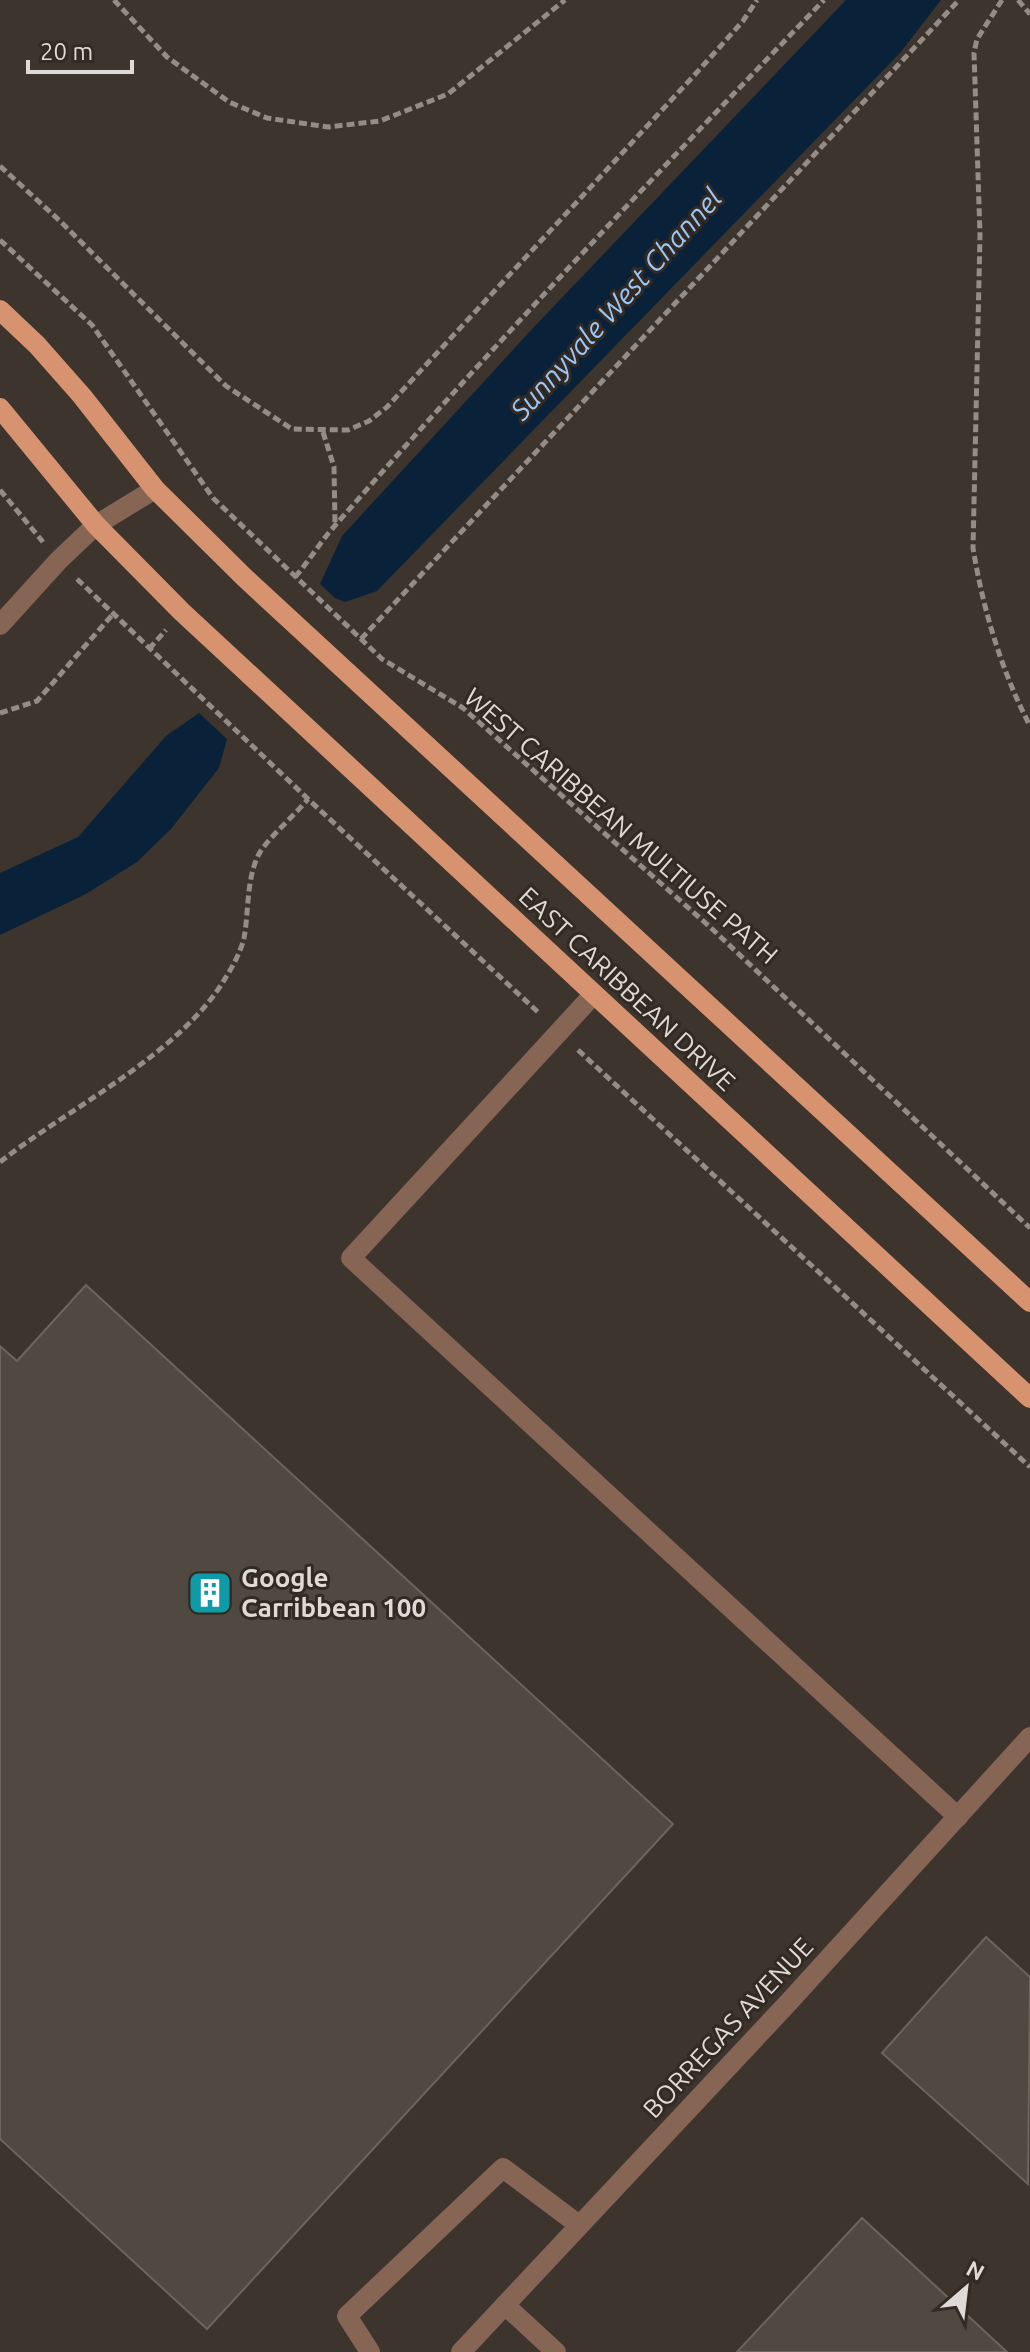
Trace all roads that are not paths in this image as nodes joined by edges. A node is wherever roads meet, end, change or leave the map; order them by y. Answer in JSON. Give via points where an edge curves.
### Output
{"nodes":[{"id":1,"x":0,"y":310,"type":"edge"},
{"id":2,"x":0,"y":408,"type":"edge"},
{"id":3,"x":155,"y":489,"type":"junction"},
{"id":4,"x":96,"y":525,"type":"junction"},
{"id":5,"x":0,"y":625,"type":"edge"},
{"id":6,"x":594,"y":994,"type":"junction"},
{"id":7,"x":1030,"y":1302,"type":"edge"},
{"id":8,"x":1030,"y":1398,"type":"edge"},
{"id":9,"x":1030,"y":1737,"type":"edge"},
{"id":10,"x":958,"y":1817,"type":"junction"},
{"id":11,"x":579,"y":2225,"type":"junction"},
{"id":12,"x":505,"y":2305,"type":"junction"},
{"id":13,"x":370,"y":2352,"type":"edge"},
{"id":14,"x":461,"y":2352,"type":"edge"},
{"id":15,"x":556,"y":2352,"type":"edge"}],
"edges":[{"from":1,"to":3,"type":"main road","name":"EAST CARIBBEAN DRIVE","via":[[82,396]]},
{"from":2,"to":4,"type":"main road","name":"EAST CARIBBEAN DRIVE"},
{"from":3,"to":4,"type":"street"},
{"from":3,"to":7,"type":"main road","name":"EAST CARIBBEAN DRIVE"},
{"from":4,"to":5,"type":"street"},
{"from":4,"to":6,"type":"main road","name":"EAST CARIBBEAN DRIVE","via":[[188,618]]},
{"from":6,"to":8,"type":"main road","name":"EAST CARIBBEAN DRIVE"},
{"from":6,"to":10,"type":"street","via":[[351,1258]]},
{"from":9,"to":10,"type":"street","name":"BORREGAS AVENUE"},
{"from":10,"to":11,"type":"street","name":"BORREGAS AVENUE"},
{"from":11,"to":12,"type":"street","name":"BORREGAS AVENUE"},
{"from":11,"to":13,"type":"street","via":[[503,2168],[347,2316]]},
{"from":12,"to":14,"type":"street","name":"BORREGAS AVENUE"},
{"from":12,"to":15,"type":"street"}]}
